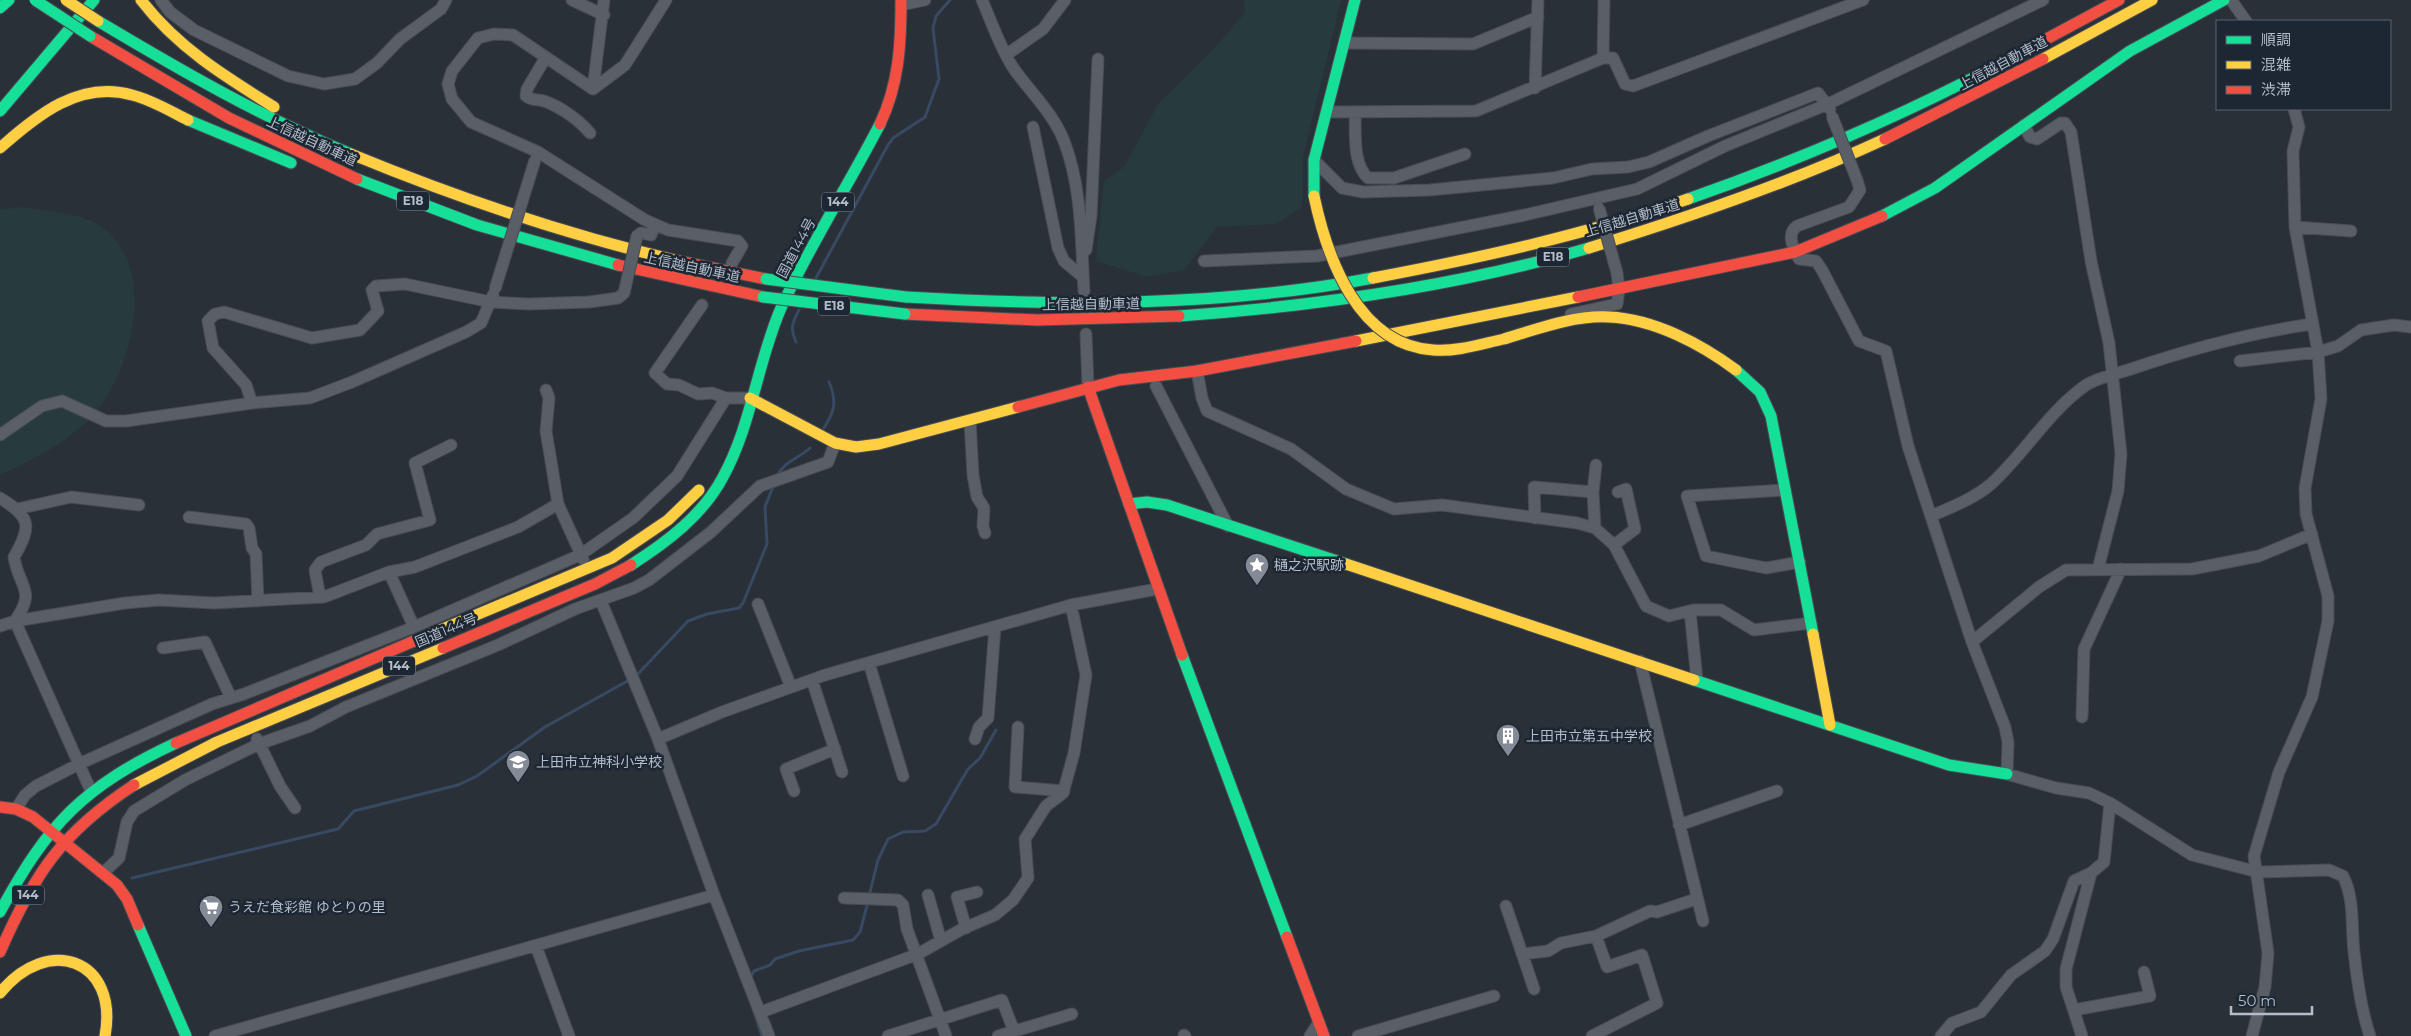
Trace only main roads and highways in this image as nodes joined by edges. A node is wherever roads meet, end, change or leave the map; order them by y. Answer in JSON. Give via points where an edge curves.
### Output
{"nodes":[{"id":1,"x":9,"y":0,"type":"edge"},
{"id":2,"x":36,"y":0,"type":"edge"},
{"id":3,"x":66,"y":0,"type":"edge"},
{"id":4,"x":94,"y":0,"type":"edge"},
{"id":5,"x":141,"y":0,"type":"edge"},
{"id":6,"x":1355,"y":0,"type":"edge"},
{"id":7,"x":2119,"y":0,"type":"edge"},
{"id":8,"x":2152,"y":0,"type":"edge"},
{"id":9,"x":2224,"y":0,"type":"edge"},
{"id":10,"x":901,"y":2,"type":"edge"},
{"id":11,"x":0,"y":8,"type":"edge"},
{"id":12,"x":0,"y":111,"type":"edge"},
{"id":13,"x":0,"y":148,"type":"edge"},
{"id":14,"x":476,"y":225,"type":"junction"},
{"id":15,"x":546,"y":227,"type":"junction"},
{"id":16,"x":1088,"y":387,"type":"junction"},
{"id":17,"x":750,"y":398,"type":"junction"},
{"id":18,"x":1129,"y":504,"type":"junction"},
{"id":19,"x":1830,"y":725,"type":"junction"},
{"id":20,"x":2007,"y":774,"type":"road end"},
{"id":21,"x":0,"y":808,"type":"edge"},
{"id":22,"x":50,"y":831,"type":"junction"},
{"id":23,"x":64,"y":842,"type":"junction"},
{"id":24,"x":0,"y":912,"type":"edge"},
{"id":25,"x":0,"y":952,"type":"edge"},
{"id":26,"x":0,"y":993,"type":"edge"},
{"id":27,"x":106,"y":1036,"type":"edge"},
{"id":28,"x":186,"y":1036,"type":"edge"},
{"id":29,"x":1324,"y":1036,"type":"edge"}],
"edges":[{"from":1,"to":11,"type":"main road"},
{"from":2,"to":14,"type":"main road","name":"上信越自動車道","number":"E18","bridge":true,"via":[[177,90],[276,142]]},
{"from":3,"to":15,"type":"main road","name":"上信越自動車道","number":"E18","bridge":true,"via":[[186,75],[283,125],[409,179]]},
{"from":4,"to":12,"type":"main road"},
{"from":5,"to":15,"type":"main road","via":[[159,24],[190,52],[284,113],[368,155]]},
{"from":6,"to":19,"type":"main road","bridge":true,"via":[[1314,160],[1314,196],[1325,239],[1356,304],[1370,322],[1392,341],[1431,351],[1504,339],[1552,324],[1610,317],[1668,331],[1736,369],[1759,391],[1767,405]]},
{"from":7,"to":15,"type":"main road","name":"上信越自動車道","number":"E18","bridge":true,"via":[[1980,75],[1859,134],[1734,184],[1603,227],[1539,244],[1335,284],[1206,298],[1053,303],[906,297],[766,279],[686,264]]},
{"from":8,"to":14,"type":"main road","name":"上信越自動車道","number":"E18","bridge":true,"via":[[1990,88],[1865,148],[1738,200],[1544,260],[1344,300],[1200,315],[1057,320],[905,314],[763,297],[684,282]]},
{"from":9,"to":16,"type":"main road","via":[[2130,51],[1935,188],[1887,214],[1795,252],[1619,290],[1197,372],[1118,380]]},
{"from":10,"to":17,"type":"main road","name":"国道144号","number":"144","via":[[896,75],[889,102],[781,310]]},
{"from":13,"to":14,"type":"main road","via":[[25,125],[61,101],[93,92],[111,91],[148,100],[309,170]]},
{"from":16,"to":17,"type":"main road","via":[[970,421],[879,444],[856,446],[835,443]]},
{"from":16,"to":18,"type":"main road"},
{"from":17,"to":22,"type":"main road","name":"国道144号","number":"144","via":[[727,450],[708,478],[668,520],[632,546],[589,570],[172,744],[115,774],[91,791]]},
{"from":17,"to":23,"type":"main road","name":"国道144号","number":"144","via":[[732,458],[712,496],[679,531],[641,560],[594,584],[184,758],[133,784],[84,821]]},
{"from":18,"to":19,"type":"main road","via":[[1167,505]]},
{"from":18,"to":29,"type":"main road","via":[[1157,589]]},
{"from":19,"to":20,"type":"main road","via":[[1949,765]]},
{"from":21,"to":22,"type":"main road","via":[[16,809],[33,817]]},
{"from":22,"to":23,"type":"main road"},
{"from":22,"to":24,"type":"main road","number":"144"},
{"from":23,"to":25,"type":"main road","number":"144","via":[[27,896]]},
{"from":23,"to":28,"type":"main road","via":[[104,872],[127,899]]},
{"from":26,"to":27,"type":"main road","via":[[8,982],[30,966],[52,960],[75,963],[94,976],[107,999],[110,1012]]}]}
